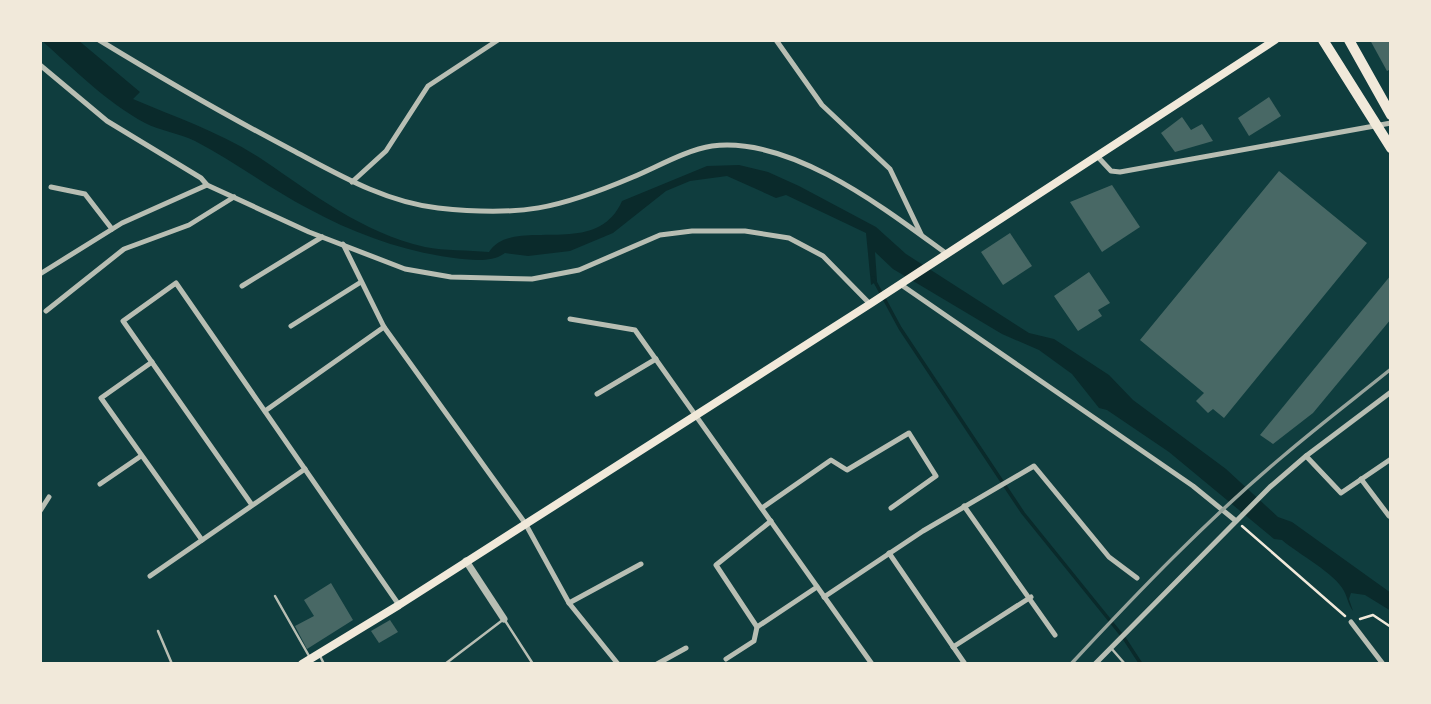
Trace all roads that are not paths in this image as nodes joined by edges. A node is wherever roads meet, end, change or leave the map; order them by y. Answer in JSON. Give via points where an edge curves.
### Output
{"nodes":[{"id":1,"x":99,"y":40,"type":"edge"},
{"id":2,"x":498,"y":40,"type":"edge"},
{"id":3,"x":776,"y":40,"type":"edge"},
{"id":4,"x":1275,"y":40,"type":"edge"},
{"id":5,"x":1324,"y":40,"type":"edge"},
{"id":6,"x":1349,"y":40,"type":"edge"},
{"id":7,"x":40,"y":65,"type":"edge"},
{"id":8,"x":1391,"y":115,"type":"edge"},
{"id":9,"x":1391,"y":123,"type":"edge"},
{"id":10,"x":1376,"y":125,"type":"junction"},
{"id":11,"x":1391,"y":148,"type":"edge"},
{"id":12,"x":1097,"y":156,"type":"junction"},
{"id":13,"x":352,"y":181,"type":"junction"},
{"id":14,"x":207,"y":185,"type":"junction"},
{"id":15,"x":51,"y":187,"type":"dead end"},
{"id":16,"x":234,"y":197,"type":"junction"},
{"id":17,"x":112,"y":229,"type":"junction"},
{"id":18,"x":322,"y":237,"type":"junction"},
{"id":19,"x":923,"y":237,"type":"junction"},
{"id":20,"x":343,"y":244,"type":"junction"},
{"id":21,"x":944,"y":256,"type":"junction"},
{"id":22,"x":40,"y":274,"type":"edge"},
{"id":23,"x":361,"y":282,"type":"junction"},
{"id":24,"x":900,"y":284,"type":"junction"},
{"id":25,"x":242,"y":286,"type":"dead end"},
{"id":26,"x":870,"y":304,"type":"junction"},
{"id":27,"x":46,"y":312,"type":"dead end"},
{"id":28,"x":570,"y":319,"type":"dead end"},
{"id":29,"x":291,"y":326,"type":"dead end"},
{"id":30,"x":384,"y":327,"type":"junction"},
{"id":31,"x":656,"y":359,"type":"junction"},
{"id":32,"x":152,"y":362,"type":"junction"},
{"id":33,"x":1391,"y":392,"type":"edge"},
{"id":34,"x":597,"y":394,"type":"dead end"},
{"id":35,"x":265,"y":411,"type":"junction"},
{"id":36,"x":696,"y":415,"type":"junction"},
{"id":37,"x":141,"y":456,"type":"junction"},
{"id":38,"x":1306,"y":456,"type":"junction"},
{"id":39,"x":1391,"y":459,"type":"edge"},
{"id":40,"x":304,"y":469,"type":"junction"},
{"id":41,"x":1361,"y":479,"type":"junction"},
{"id":42,"x":100,"y":484,"type":"dead end"},
{"id":43,"x":49,"y":497,"type":"dead end"},
{"id":44,"x":252,"y":505,"type":"junction"},
{"id":45,"x":964,"y":506,"type":"junction"},
{"id":46,"x":762,"y":508,"type":"junction"},
{"id":47,"x":891,"y":508,"type":"dead end"},
{"id":48,"x":40,"y":512,"type":"edge"},
{"id":49,"x":1389,"y":516,"type":"dead end"},
{"id":50,"x":1238,"y":519,"type":"junction"},
{"id":51,"x":771,"y":521,"type":"junction"},
{"id":52,"x":525,"y":523,"type":"junction"},
{"id":53,"x":202,"y":540,"type":"junction"},
{"id":54,"x":890,"y":553,"type":"junction"},
{"id":55,"x":466,"y":561,"type":"junction"},
{"id":56,"x":641,"y":564,"type":"dead end"},
{"id":57,"x":150,"y":576,"type":"dead end"},
{"id":58,"x":1138,"y":578,"type":"dead end"},
{"id":59,"x":817,"y":587,"type":"junction"},
{"id":60,"x":275,"y":596,"type":"dead end"},
{"id":61,"x":824,"y":597,"type":"junction"},
{"id":62,"x":1031,"y":597,"type":"junction"},
{"id":63,"x":569,"y":603,"type":"junction"},
{"id":64,"x":399,"y":605,"type":"junction"},
{"id":65,"x":504,"y":619,"type":"junction"},
{"id":66,"x":1351,"y":622,"type":"road end"},
{"id":67,"x":757,"y":627,"type":"junction"},
{"id":68,"x":158,"y":631,"type":"dead end"},
{"id":69,"x":1055,"y":635,"type":"dead end"},
{"id":70,"x":953,"y":647,"type":"junction"},
{"id":71,"x":1110,"y":647,"type":"junction"},
{"id":72,"x":686,"y":648,"type":"dead end"},
{"id":73,"x":318,"y":654,"type":"junction"},
{"id":74,"x":726,"y":659,"type":"dead end"},
{"id":75,"x":306,"y":661,"type":"edge"},
{"id":76,"x":172,"y":664,"type":"edge"},
{"id":77,"x":324,"y":664,"type":"edge"},
{"id":78,"x":445,"y":664,"type":"edge"},
{"id":79,"x":533,"y":664,"type":"edge"},
{"id":80,"x":618,"y":664,"type":"edge"},
{"id":81,"x":657,"y":664,"type":"edge"},
{"id":82,"x":872,"y":664,"type":"edge"},
{"id":83,"x":965,"y":664,"type":"edge"},
{"id":84,"x":1095,"y":664,"type":"edge"},
{"id":85,"x":1125,"y":664,"type":"edge"},
{"id":86,"x":1383,"y":664,"type":"edge"}],
"edges":[{"from":1,"to":13,"type":"street"},
{"from":2,"to":13,"type":"street","via":[[428,86],[386,151]]},
{"from":3,"to":19,"type":"street","via":[[822,105],[890,169]]},
{"from":4,"to":12,"type":"main road"},
{"from":5,"to":10,"type":"highway"},
{"from":6,"to":8,"type":"highway"},
{"from":7,"to":14,"type":"street","via":[[107,121]]},
{"from":9,"to":10,"type":"street"},
{"from":10,"to":11,"type":"highway"},
{"from":10,"to":12,"type":"street","via":[[1120,172],[1111,171]]},
{"from":12,"to":21,"type":"main road"},
{"from":13,"to":19,"type":"street","via":[[403,204],[491,212],[538,210],[583,198],[710,146],[753,147],[804,162]]},
{"from":14,"to":16,"type":"street"},
{"from":14,"to":17,"type":"street"},
{"from":15,"to":17,"type":"street","via":[[85,194]]},
{"from":16,"to":18,"type":"street"},
{"from":16,"to":27,"type":"street","via":[[188,225],[124,249]]},
{"from":17,"to":22,"type":"street"},
{"from":18,"to":20,"type":"street"},
{"from":18,"to":25,"type":"street"},
{"from":19,"to":21,"type":"street"},
{"from":20,"to":23,"type":"street"},
{"from":20,"to":26,"type":"street","via":[[405,270],[451,277],[532,279],[579,270],[660,235],[745,231],[789,238],[823,256]]},
{"from":21,"to":24,"type":"main road"},
{"from":23,"to":29,"type":"street"},
{"from":23,"to":30,"type":"street"},
{"from":24,"to":26,"type":"main road"},
{"from":24,"to":50,"type":"street"},
{"from":26,"to":36,"type":"main road"},
{"from":28,"to":31,"type":"street","via":[[635,330]]},
{"from":30,"to":35,"type":"street"},
{"from":30,"to":52,"type":"street"},
{"from":31,"to":34,"type":"street"},
{"from":31,"to":36,"type":"street"},
{"from":32,"to":35,"type":"street","via":[[123,321],[176,283]]},
{"from":32,"to":37,"type":"street","via":[[101,398]]},
{"from":32,"to":44,"type":"street"},
{"from":33,"to":38,"type":"street"},
{"from":35,"to":40,"type":"street"},
{"from":36,"to":46,"type":"street"},
{"from":36,"to":52,"type":"main road"},
{"from":37,"to":42,"type":"street"},
{"from":37,"to":53,"type":"street"},
{"from":38,"to":41,"type":"street","via":[[1341,493]]},
{"from":38,"to":50,"type":"street"},
{"from":39,"to":41,"type":"street"},
{"from":40,"to":44,"type":"street"},
{"from":40,"to":64,"type":"street"},
{"from":41,"to":49,"type":"street"},
{"from":43,"to":48,"type":"street"},
{"from":44,"to":53,"type":"street"},
{"from":45,"to":54,"type":"street"},
{"from":45,"to":58,"type":"street","via":[[1034,466],[1109,557]]},
{"from":45,"to":62,"type":"street"},
{"from":46,"to":47,"type":"street","via":[[831,460],[848,470],[909,433],[936,476]]},
{"from":46,"to":51,"type":"street"},
{"from":50,"to":71,"type":"street"},
{"from":51,"to":59,"type":"street"},
{"from":51,"to":67,"type":"street","via":[[716,565]]},
{"from":52,"to":55,"type":"main road"},
{"from":52,"to":63,"type":"street"},
{"from":53,"to":57,"type":"street"},
{"from":54,"to":61,"type":"street"},
{"from":54,"to":70,"type":"street"},
{"from":55,"to":64,"type":"main road"},
{"from":55,"to":65,"type":"street"},
{"from":56,"to":63,"type":"street"},
{"from":59,"to":61,"type":"street"},
{"from":59,"to":67,"type":"street"},
{"from":60,"to":75,"type":"lane"},
{"from":61,"to":82,"type":"street"},
{"from":62,"to":69,"type":"street"},
{"from":62,"to":70,"type":"street"},
{"from":63,"to":80,"type":"street"},
{"from":64,"to":73,"type":"main road"},
{"from":65,"to":78,"type":"lane"},
{"from":65,"to":79,"type":"lane"},
{"from":66,"to":86,"type":"street"},
{"from":67,"to":74,"type":"street","via":[[754,641]]},
{"from":68,"to":76,"type":"lane"},
{"from":70,"to":83,"type":"street"},
{"from":71,"to":84,"type":"street"},
{"from":71,"to":85,"type":"lane"},
{"from":72,"to":81,"type":"street"},
{"from":73,"to":75,"type":"main road"},
{"from":73,"to":77,"type":"lane"}]}
